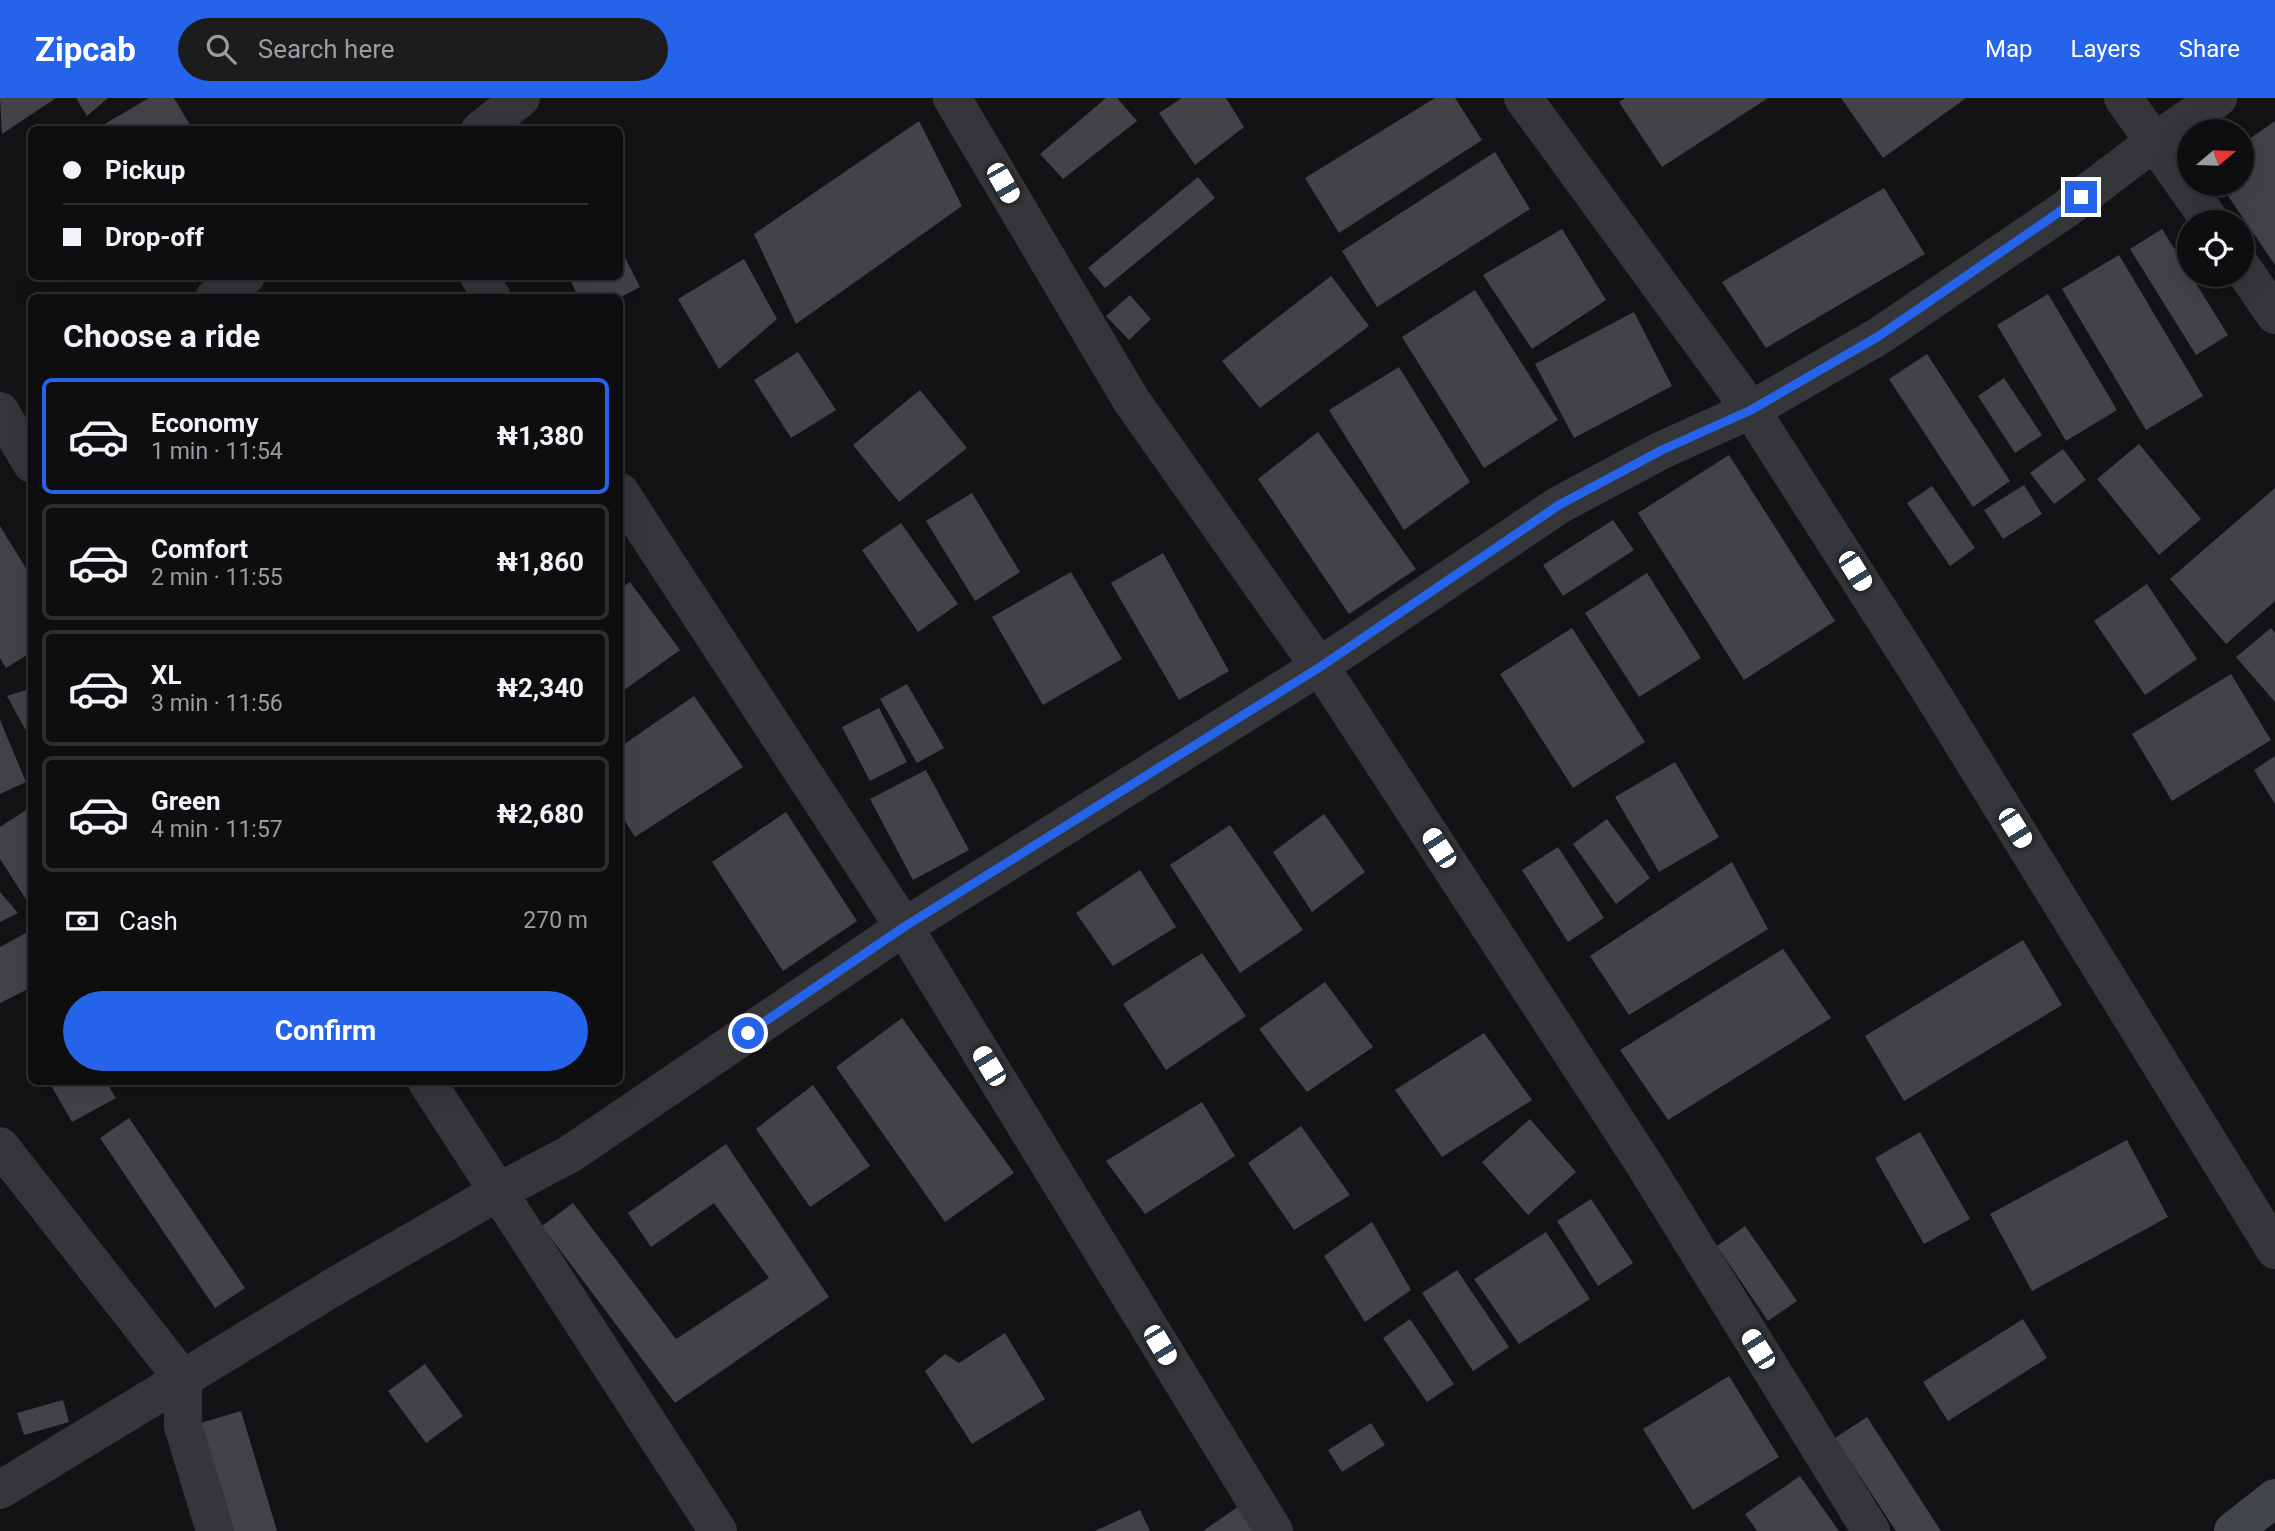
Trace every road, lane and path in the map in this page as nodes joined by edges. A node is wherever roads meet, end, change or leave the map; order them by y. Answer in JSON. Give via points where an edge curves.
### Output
{"nodes":[{"id":1,"x":521,"y":98,"type":"edge"},
{"id":2,"x":952,"y":98,"type":"edge"},
{"id":3,"x":1523,"y":98,"type":"edge"},
{"id":4,"x":2123,"y":98,"type":"edge"},
{"id":5,"x":2218,"y":98,"type":"edge"},
{"id":6,"x":485,"y":126,"type":"edge"},
{"id":7,"x":2154,"y":142,"type":"junction"},
{"id":8,"x":2202,"y":210,"type":"edge"},
{"id":9,"x":240,"y":280,"type":"edge"},
{"id":10,"x":2254,"y":284,"type":"edge"},
{"id":11,"x":220,"y":294,"type":"edge"},
{"id":12,"x":2275,"y":315,"type":"edge"},
{"id":13,"x":1751,"y":410,"type":"junction"},
{"id":14,"x":10,"y":423,"type":"edge"},
{"id":15,"x":28,"y":457,"type":"edge"},
{"id":16,"x":623,"y":497,"type":"edge"},
{"id":17,"x":1320,"y":667,"type":"junction"},
{"id":18,"x":904,"y":927,"type":"junction"},
{"id":19,"x":429,"y":1085,"type":"edge"},
{"id":20,"x":0,"y":1146,"type":"edge"},
{"id":21,"x":498,"y":1192,"type":"junction"},
{"id":22,"x":2275,"y":1250,"type":"edge"},
{"id":23,"x":183,"y":1379,"type":"junction"},
{"id":24,"x":0,"y":1490,"type":"edge"},
{"id":25,"x":2275,"y":1498,"type":"edge"},
{"id":26,"x":215,"y":1531,"type":"edge"},
{"id":27,"x":719,"y":1531,"type":"edge"},
{"id":28,"x":1275,"y":1531,"type":"edge"},
{"id":29,"x":1871,"y":1531,"type":"edge"},
{"id":30,"x":2234,"y":1531,"type":"edge"}],
"edges":[{"from":1,"to":6,"type":"street"},
{"from":2,"to":17,"type":"street","via":[[1130,400]]},
{"from":3,"to":13,"type":"street"},
{"from":4,"to":7,"type":"street"},
{"from":5,"to":7,"type":"street"},
{"from":7,"to":8,"type":"street"},
{"from":7,"to":13,"type":"street","via":[[2063,211],[1879,336]]},
{"from":9,"to":11,"type":"street"},
{"from":10,"to":12,"type":"street"},
{"from":13,"to":17,"type":"street","via":[[1662,450],[1559,505]]},
{"from":13,"to":22,"type":"street","via":[[1928,687]]},
{"from":14,"to":15,"type":"street"},
{"from":16,"to":18,"type":"street"},
{"from":17,"to":18,"type":"street"},
{"from":17,"to":29,"type":"street","via":[[1646,1167]]},
{"from":18,"to":21,"type":"street","via":[[570,1154]]},
{"from":18,"to":28,"type":"street"},
{"from":19,"to":21,"type":"street"},
{"from":20,"to":23,"type":"street"},
{"from":21,"to":23,"type":"street"},
{"from":21,"to":27,"type":"street"},
{"from":23,"to":24,"type":"street"},
{"from":23,"to":26,"type":"street","via":[[183,1426]]},
{"from":25,"to":30,"type":"main road"}]}
